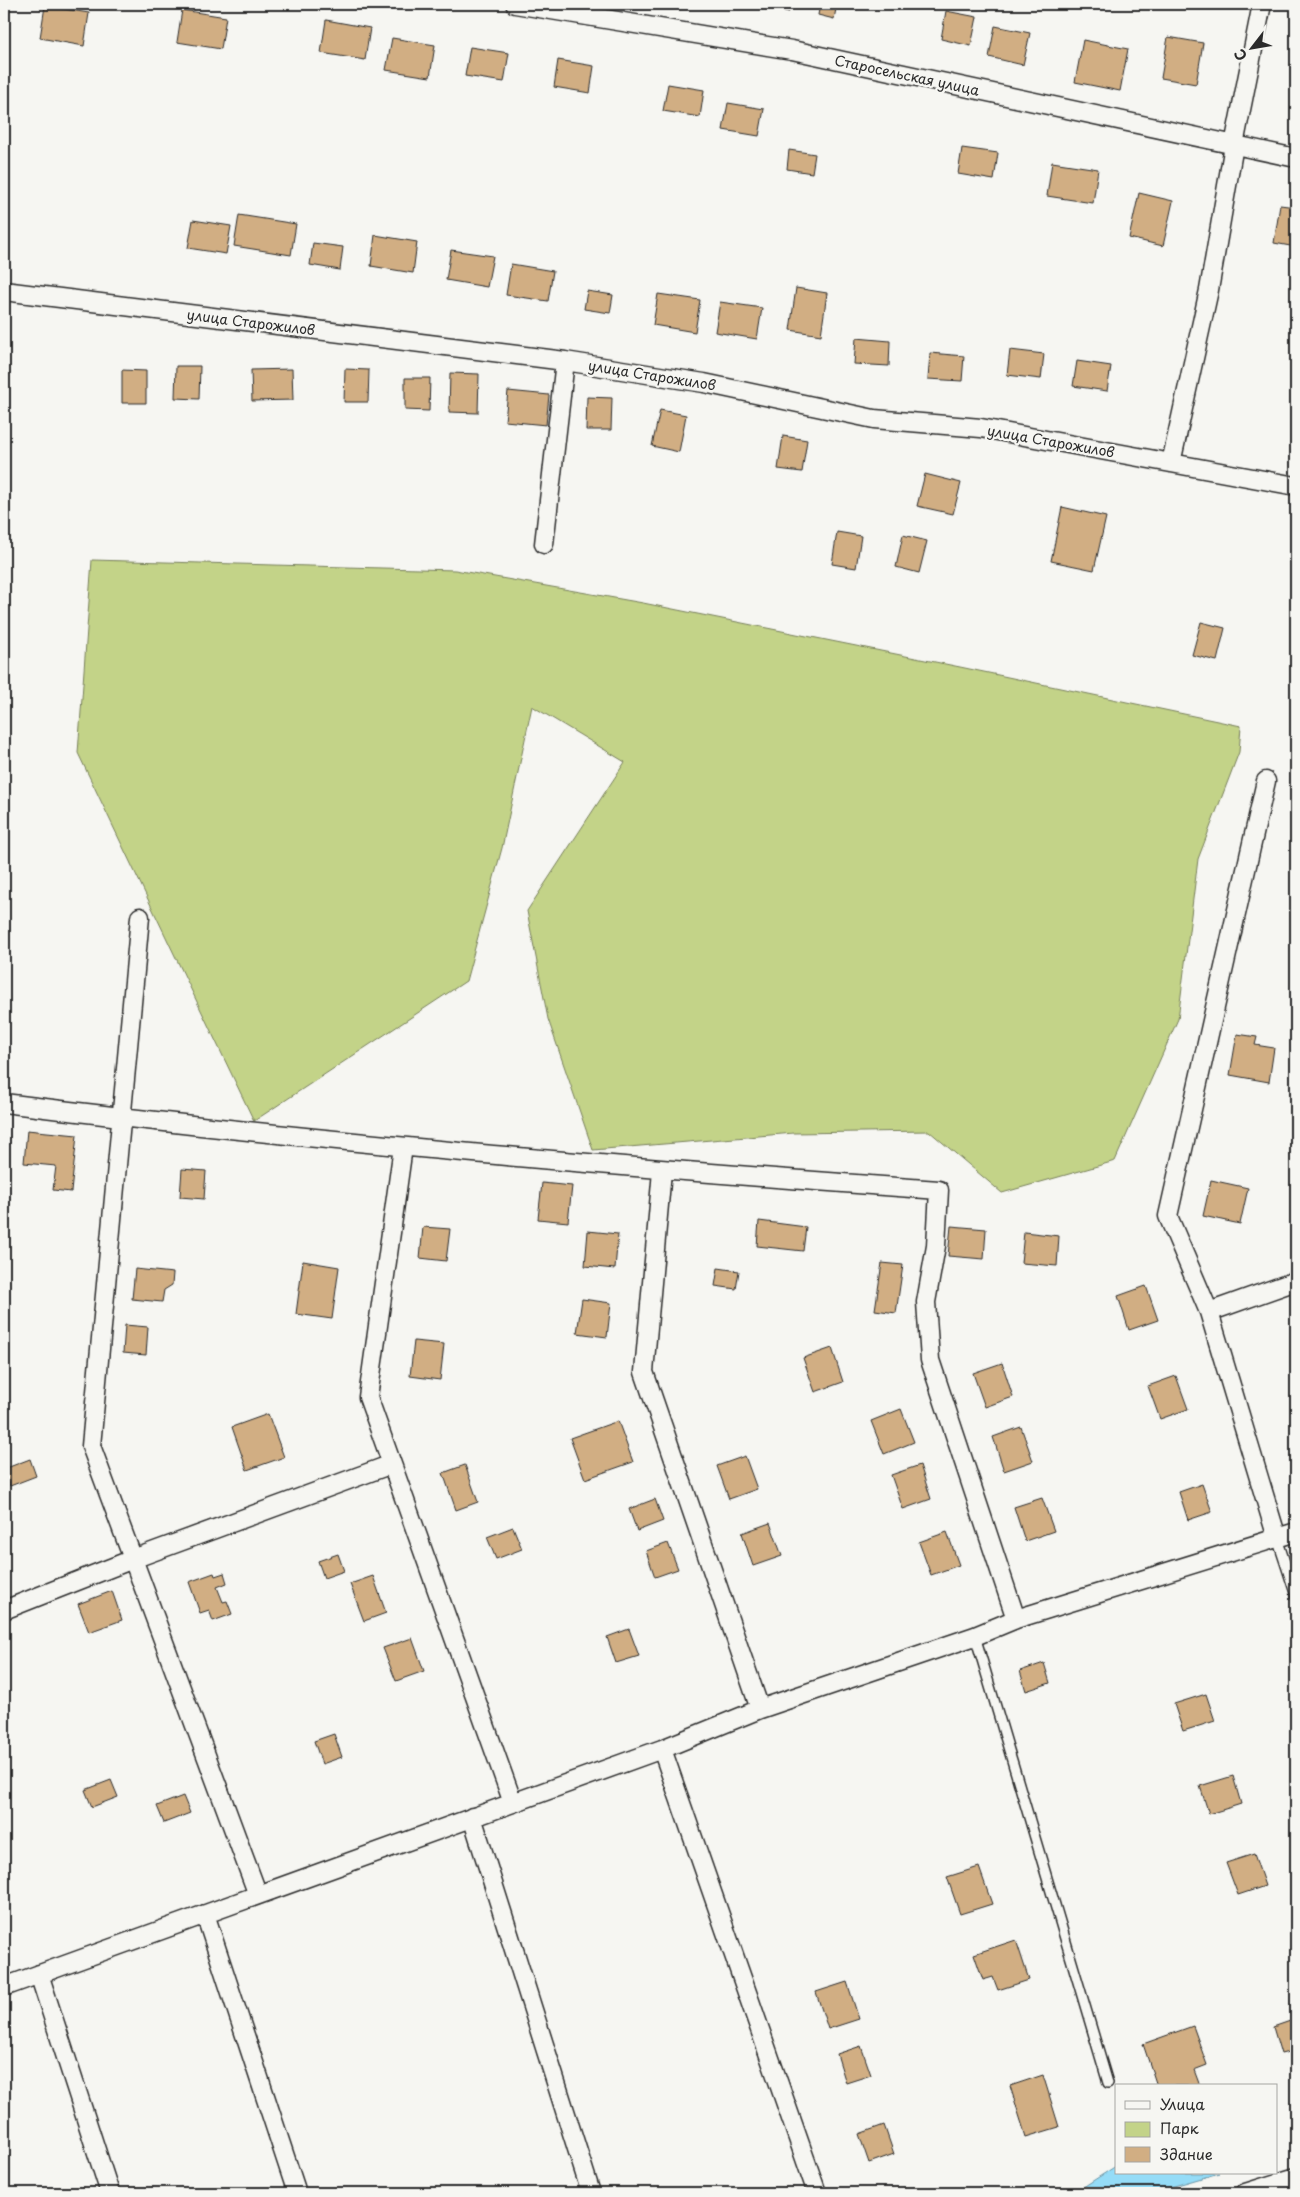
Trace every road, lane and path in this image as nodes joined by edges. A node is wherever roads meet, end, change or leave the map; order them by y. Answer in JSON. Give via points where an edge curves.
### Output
{"nodes":[{"id":1,"x":515,"y":4,"type":"edge"},
{"id":2,"x":1262,"y":4,"type":"edge"},
{"id":3,"x":1234,"y":145,"type":"junction"},
{"id":4,"x":1296,"y":158,"type":"edge"},
{"id":5,"x":4,"y":291,"type":"edge"},
{"id":6,"x":564,"y":361,"type":"junction"},
{"id":7,"x":1171,"y":463,"type":"junction"},
{"id":8,"x":1296,"y":486,"type":"edge"},
{"id":9,"x":544,"y":544,"type":"dead end"},
{"id":10,"x":1266,"y":781,"type":"dead end"},
{"id":11,"x":140,"y":917,"type":"dead end"},
{"id":12,"x":4,"y":1103,"type":"edge"},
{"id":13,"x":122,"y":1118,"type":"junction"},
{"id":14,"x":403,"y":1147,"type":"junction"},
{"id":15,"x":662,"y":1171,"type":"junction"},
{"id":16,"x":1296,"y":1281,"type":"edge"},
{"id":17,"x":1209,"y":1312,"type":"junction"},
{"id":18,"x":392,"y":1464,"type":"junction"},
{"id":19,"x":1296,"y":1532,"type":"edge"},
{"id":20,"x":1277,"y":1538,"type":"junction"},
{"id":21,"x":133,"y":1559,"type":"junction"},
{"id":22,"x":1296,"y":1596,"type":"edge"},
{"id":23,"x":4,"y":1610,"type":"edge"},
{"id":24,"x":1016,"y":1619,"type":"junction"},
{"id":25,"x":974,"y":1636,"type":"junction"},
{"id":26,"x":760,"y":1708,"type":"junction"},
{"id":27,"x":662,"y":1749,"type":"junction"},
{"id":28,"x":513,"y":1803,"type":"junction"},
{"id":29,"x":472,"y":1817,"type":"junction"},
{"id":30,"x":258,"y":1895,"type":"junction"},
{"id":31,"x":205,"y":1914,"type":"junction"},
{"id":32,"x":39,"y":1974,"type":"junction"},
{"id":33,"x":4,"y":1984,"type":"edge"},
{"id":34,"x":1108,"y":2083,"type":"dead end"},
{"id":35,"x":1296,"y":2177,"type":"edge"},
{"id":36,"x":110,"y":2193,"type":"edge"},
{"id":37,"x":297,"y":2193,"type":"edge"},
{"id":38,"x":591,"y":2193,"type":"edge"},
{"id":39,"x":817,"y":2193,"type":"edge"},
{"id":40,"x":1245,"y":2193,"type":"edge"}],
"edges":[{"from":1,"to":3,"type":"street","name":"Старосельская улица","via":[[792,50]]},
{"from":2,"to":3,"type":"street"},
{"from":3,"to":4,"type":"street","name":"Старосельская улица"},
{"from":3,"to":7,"type":"street","via":[[1209,290]]},
{"from":5,"to":6,"type":"street","name":"улица Старожилов"},
{"from":6,"to":7,"type":"street","name":"улица Старожилов","via":[[704,383],[874,420],[981,428]]},
{"from":6,"to":9,"type":"street"},
{"from":7,"to":8,"type":"street","name":"улица Старожилов"},
{"from":10,"to":17,"type":"street","via":[[1168,1216]]},
{"from":11,"to":13,"type":"street"},
{"from":12,"to":13,"type":"street"},
{"from":13,"to":14,"type":"street"},
{"from":13,"to":21,"type":"street","via":[[91,1446]]},
{"from":14,"to":15,"type":"street"},
{"from":14,"to":18,"type":"street","via":[[368,1397]]},
{"from":15,"to":24,"type":"street","via":[[939,1190],[936,1246],[926,1302],[930,1360]]},
{"from":15,"to":26,"type":"street","via":[[644,1372]]},
{"from":16,"to":17,"type":"street"},
{"from":17,"to":20,"type":"street"},
{"from":18,"to":21,"type":"street"},
{"from":18,"to":28,"type":"street"},
{"from":19,"to":20,"type":"street"},
{"from":20,"to":22,"type":"lane"},
{"from":20,"to":24,"type":"street"},
{"from":21,"to":23,"type":"street"},
{"from":21,"to":30,"type":"street"},
{"from":24,"to":25,"type":"street"},
{"from":25,"to":26,"type":"street"},
{"from":25,"to":34,"type":"lane"},
{"from":26,"to":27,"type":"street"},
{"from":27,"to":28,"type":"street"},
{"from":27,"to":39,"type":"street"},
{"from":28,"to":29,"type":"street"},
{"from":29,"to":30,"type":"street"},
{"from":29,"to":38,"type":"street"},
{"from":30,"to":31,"type":"street"},
{"from":31,"to":32,"type":"street"},
{"from":31,"to":37,"type":"street"},
{"from":32,"to":33,"type":"street"},
{"from":32,"to":36,"type":"street"},
{"from":35,"to":40,"type":"street"}]}
